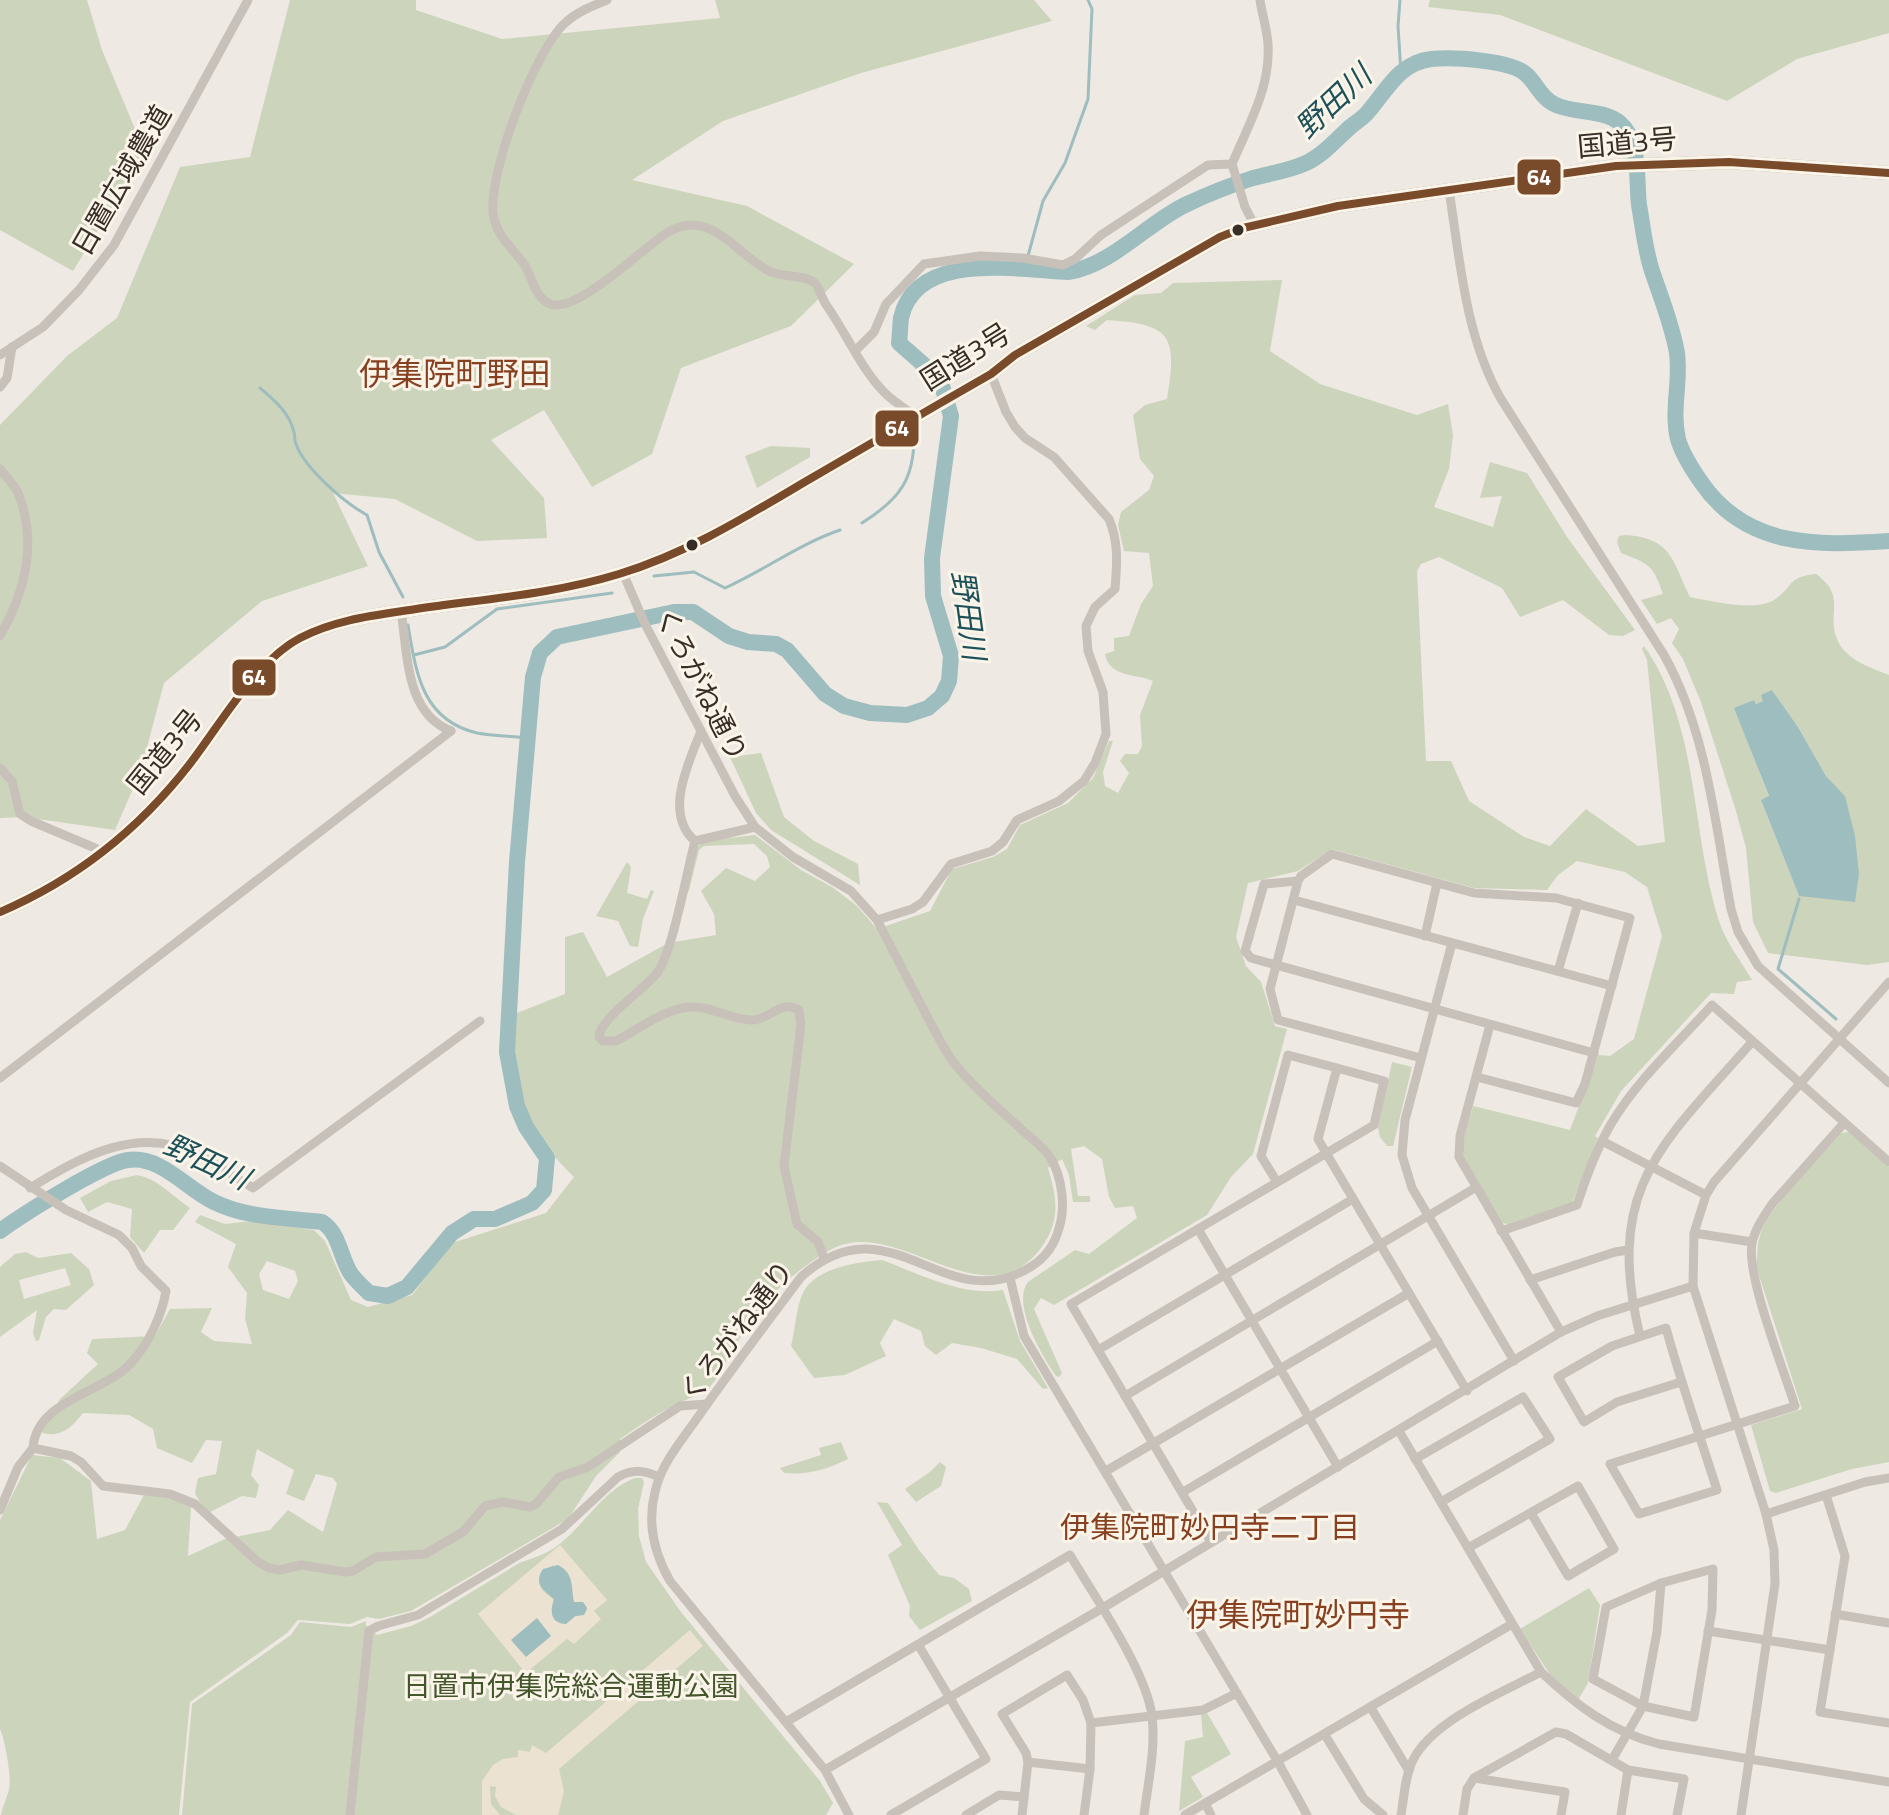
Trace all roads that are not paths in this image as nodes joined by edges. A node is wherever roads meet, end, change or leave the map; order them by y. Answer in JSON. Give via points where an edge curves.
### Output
{"nodes":[{"id":1,"x":248,"y":0,"type":"edge"},
{"id":2,"x":607,"y":0,"type":"edge"},
{"id":3,"x":1260,"y":0,"type":"edge"},
{"id":4,"x":1232,"y":168,"type":"junction"},
{"id":5,"x":1889,"y":173,"type":"edge"},
{"id":6,"x":1449,"y":190,"type":"junction"},
{"id":7,"x":1255,"y":226,"type":"junction"},
{"id":8,"x":12,"y":347,"type":"junction"},
{"id":9,"x":855,"y":351,"type":"junction"},
{"id":10,"x":0,"y":355,"type":"edge"},
{"id":11,"x":991,"y":374,"type":"junction"},
{"id":12,"x":0,"y":387,"type":"edge"},
{"id":13,"x":917,"y":417,"type":"junction"},
{"id":14,"x":0,"y":469,"type":"edge"},
{"id":15,"x":623,"y":573,"type":"junction"},
{"id":16,"x":401,"y":611,"type":"junction"},
{"id":17,"x":0,"y":636,"type":"edge"},
{"id":18,"x":701,"y":731,"type":"junction"},
{"id":19,"x":0,"y":768,"type":"edge"},
{"id":20,"x":755,"y":827,"type":"junction"},
{"id":21,"x":695,"y":841,"type":"junction"},
{"id":22,"x":102,"y":851,"type":"junction"},
{"id":23,"x":1298,"y":881,"type":"junction"},
{"id":24,"x":1437,"y":883,"type":"junction"},
{"id":25,"x":1294,"y":900,"type":"junction"},
{"id":26,"x":1578,"y":903,"type":"junction"},
{"id":27,"x":0,"y":912,"type":"edge"},
{"id":28,"x":877,"y":920,"type":"junction"},
{"id":29,"x":1425,"y":936,"type":"junction"},
{"id":30,"x":1452,"y":943,"type":"junction"},
{"id":31,"x":1276,"y":967,"type":"junction"},
{"id":32,"x":1558,"y":971,"type":"junction"},
{"id":33,"x":1612,"y":986,"type":"junction"},
{"id":34,"x":1887,"y":989,"type":"edge"},
{"id":35,"x":1435,"y":1010,"type":"junction"},
{"id":36,"x":480,"y":1021,"type":"dead end"},
{"id":37,"x":1490,"y":1025,"type":"junction"},
{"id":38,"x":1838,"y":1040,"type":"junction"},
{"id":39,"x":1752,"y":1042,"type":"junction"},
{"id":40,"x":1594,"y":1053,"type":"junction"},
{"id":41,"x":1421,"y":1058,"type":"junction"},
{"id":42,"x":1337,"y":1068,"type":"junction"},
{"id":43,"x":1477,"y":1077,"type":"junction"},
{"id":44,"x":0,"y":1078,"type":"edge"},
{"id":45,"x":1799,"y":1083,"type":"junction"},
{"id":46,"x":1889,"y":1083,"type":"edge"},
{"id":47,"x":1844,"y":1123,"type":"junction"},
{"id":48,"x":1602,"y":1141,"type":"junction"},
{"id":49,"x":1326,"y":1153,"type":"junction"},
{"id":50,"x":1889,"y":1162,"type":"edge"},
{"id":51,"x":0,"y":1166,"type":"edge"},
{"id":52,"x":1650,"y":1166,"type":"junction"},
{"id":53,"x":1277,"y":1182,"type":"junction"},
{"id":54,"x":1475,"y":1188,"type":"junction"},
{"id":55,"x":34,"y":1191,"type":"junction"},
{"id":56,"x":1706,"y":1195,"type":"junction"},
{"id":57,"x":1353,"y":1199,"type":"junction"},
{"id":58,"x":1428,"y":1216,"type":"junction"},
{"id":59,"x":1198,"y":1229,"type":"junction"},
{"id":60,"x":1501,"y":1231,"type":"junction"},
{"id":61,"x":1694,"y":1233,"type":"junction"},
{"id":62,"x":1752,"y":1242,"type":"junction"},
{"id":63,"x":1380,"y":1245,"type":"junction"},
{"id":64,"x":1628,"y":1250,"type":"junction"},
{"id":65,"x":824,"y":1258,"type":"junction"},
{"id":66,"x":1225,"y":1275,"type":"junction"},
{"id":67,"x":1010,"y":1278,"type":"junction"},
{"id":68,"x":1530,"y":1280,"type":"junction"},
{"id":69,"x":1693,"y":1286,"type":"junction"},
{"id":70,"x":1409,"y":1293,"type":"junction"},
{"id":71,"x":1632,"y":1304,"type":"junction"},
{"id":72,"x":1253,"y":1321,"type":"junction"},
{"id":73,"x":1561,"y":1332,"type":"junction"},
{"id":74,"x":1640,"y":1336,"type":"junction"},
{"id":75,"x":1438,"y":1341,"type":"junction"},
{"id":76,"x":1098,"y":1350,"type":"junction"},
{"id":77,"x":1514,"y":1361,"type":"junction"},
{"id":78,"x":1280,"y":1368,"type":"junction"},
{"id":79,"x":1681,"y":1382,"type":"junction"},
{"id":80,"x":1467,"y":1391,"type":"junction"},
{"id":81,"x":1125,"y":1396,"type":"junction"},
{"id":82,"x":707,"y":1404,"type":"junction"},
{"id":83,"x":1309,"y":1417,"type":"junction"},
{"id":84,"x":1738,"y":1424,"type":"junction"},
{"id":85,"x":1399,"y":1431,"type":"junction"},
{"id":86,"x":1700,"y":1436,"type":"junction"},
{"id":87,"x":1153,"y":1443,"type":"junction"},
{"id":88,"x":33,"y":1448,"type":"junction"},
{"id":89,"x":1415,"y":1459,"type":"junction"},
{"id":90,"x":1338,"y":1467,"type":"junction"},
{"id":91,"x":1106,"y":1471,"type":"junction"},
{"id":92,"x":659,"y":1477,"type":"junction"},
{"id":93,"x":1889,"y":1478,"type":"edge"},
{"id":94,"x":1183,"y":1492,"type":"junction"},
{"id":95,"x":1826,"y":1495,"type":"junction"},
{"id":96,"x":1441,"y":1502,"type":"junction"},
{"id":97,"x":0,"y":1510,"type":"edge"},
{"id":98,"x":1531,"y":1513,"type":"junction"},
{"id":99,"x":1766,"y":1514,"type":"junction"},
{"id":100,"x":1211,"y":1542,"type":"junction"},
{"id":101,"x":1468,"y":1548,"type":"junction"},
{"id":102,"x":1164,"y":1570,"type":"junction"},
{"id":103,"x":1661,"y":1583,"type":"junction"},
{"id":104,"x":1101,"y":1609,"type":"junction"},
{"id":105,"x":1835,"y":1614,"type":"junction"},
{"id":106,"x":1889,"y":1623,"type":"edge"},
{"id":107,"x":1512,"y":1624,"type":"junction"},
{"id":108,"x":1708,"y":1631,"type":"junction"},
{"id":109,"x":1769,"y":1640,"type":"junction"},
{"id":110,"x":919,"y":1646,"type":"junction"},
{"id":111,"x":1830,"y":1650,"type":"junction"},
{"id":112,"x":1541,"y":1672,"type":"junction"},
{"id":113,"x":1237,"y":1693,"type":"junction"},
{"id":114,"x":949,"y":1696,"type":"junction"},
{"id":115,"x":1643,"y":1706,"type":"junction"},
{"id":116,"x":1371,"y":1708,"type":"junction"},
{"id":117,"x":1152,"y":1716,"type":"junction"},
{"id":118,"x":786,"y":1722,"type":"junction"},
{"id":119,"x":1091,"y":1723,"type":"junction"},
{"id":120,"x":1889,"y":1723,"type":"edge"},
{"id":121,"x":1628,"y":1734,"type":"junction"},
{"id":122,"x":1325,"y":1735,"type":"junction"},
{"id":123,"x":1750,"y":1759,"type":"junction"},
{"id":124,"x":1612,"y":1760,"type":"junction"},
{"id":125,"x":1028,"y":1762,"type":"junction"},
{"id":126,"x":1278,"y":1762,"type":"junction"},
{"id":127,"x":1090,"y":1769,"type":"junction"},
{"id":128,"x":825,"y":1770,"type":"junction"},
{"id":129,"x":1628,"y":1770,"type":"junction"},
{"id":130,"x":1409,"y":1771,"type":"junction"},
{"id":131,"x":1474,"y":1778,"type":"junction"},
{"id":132,"x":1889,"y":1782,"type":"edge"},
{"id":133,"x":1024,"y":1797,"type":"junction"},
{"id":134,"x":1205,"y":1803,"type":"junction"},
{"id":135,"x":848,"y":1814,"type":"edge"},
{"id":136,"x":350,"y":1815,"type":"edge"},
{"id":137,"x":891,"y":1815,"type":"edge"},
{"id":138,"x":966,"y":1815,"type":"edge"},
{"id":139,"x":1022,"y":1815,"type":"edge"},
{"id":140,"x":1084,"y":1815,"type":"edge"},
{"id":141,"x":1144,"y":1815,"type":"edge"},
{"id":142,"x":1185,"y":1815,"type":"edge"},
{"id":143,"x":1211,"y":1815,"type":"edge"},
{"id":144,"x":1307,"y":1815,"type":"edge"},
{"id":145,"x":1383,"y":1815,"type":"edge"},
{"id":146,"x":1401,"y":1815,"type":"edge"},
{"id":147,"x":1463,"y":1815,"type":"edge"},
{"id":148,"x":1561,"y":1815,"type":"edge"},
{"id":149,"x":1621,"y":1815,"type":"edge"},
{"id":150,"x":1677,"y":1815,"type":"edge"},
{"id":151,"x":1741,"y":1815,"type":"edge"}],
"edges":[{"from":1,"to":8,"type":"street","name":"日置広域農道","via":[[114,245],[43,327]]},
{"from":2,"to":9,"type":"street","via":[[584,9],[560,28],[532,76],[502,152],[493,213],[534,287],[549,304],[561,305],[589,294],[671,230],[705,225],[768,271],[816,285]]},
{"from":3,"to":4,"type":"street","via":[[1268,45],[1265,78]]},
{"from":4,"to":7,"type":"street"},
{"from":4,"to":9,"type":"street","via":[[1208,165],[1063,265],[980,256],[924,264],[886,304],[874,332]]},
{"from":5,"to":6,"type":"highway","name":"国道3号","via":[[1729,162],[1659,163]]},
{"from":6,"to":7,"type":"highway","name":"国道3号","via":[[1338,206]]},
{"from":6,"to":38,"type":"street","via":[[1469,313],[1487,374],[1682,691],[1698,734],[1738,932],[1758,966]]},
{"from":7,"to":11,"type":"highway","name":"国道3号","via":[[1220,237]]},
{"from":8,"to":10,"type":"street","name":"日置広域農道"},
{"from":8,"to":12,"type":"street","via":[[7,378]]},
{"from":9,"to":13,"type":"street","via":[[883,392]]},
{"from":11,"to":13,"type":"highway","name":"国道3号"},
{"from":11,"to":28,"type":"street","via":[[1015,427],[1054,457],[1114,531],[1115,589],[1095,607],[1085,639],[1103,692],[1105,739],[1084,781],[1069,794],[1017,820],[992,851],[951,864],[923,902]]},
{"from":13,"to":15,"type":"highway","name":"国道3号","via":[[735,524]]},
{"from":14,"to":17,"type":"street","via":[[19,495],[28,552],[24,583]]},
{"from":15,"to":16,"type":"highway","name":"国道3号"},
{"from":15,"to":18,"type":"street","name":"くろがね通り"},
{"from":16,"to":22,"type":"highway","name":"国道3号","via":[[333,624],[282,651],[159,801]]},
{"from":16,"to":44,"type":"street","via":[[415,697],[436,725],[451,731]]},
{"from":18,"to":20,"type":"street","name":"くろがね通り"},
{"from":18,"to":21,"type":"street","via":[[680,790],[683,826]]},
{"from":19,"to":22,"type":"street","via":[[12,781],[20,814]]},
{"from":20,"to":21,"type":"street"},
{"from":20,"to":28,"type":"street","name":"くろがね通り","via":[[851,891]]},
{"from":21,"to":65,"type":"street","via":[[659,970],[602,1027],[599,1037],[616,1041],[684,1007],[756,1020],[783,1006],[799,1010],[784,1166],[797,1224],[818,1242]]},
{"from":22,"to":27,"type":"highway","name":"国道3号","via":[[53,885]]},
{"from":23,"to":24,"type":"street","via":[[1332,854]]},
{"from":23,"to":25,"type":"street"},
{"from":23,"to":31,"type":"street","via":[[1264,884],[1245,951]]},
{"from":24,"to":26,"type":"street","via":[[1474,893]]},
{"from":24,"to":29,"type":"street"},
{"from":25,"to":29,"type":"street"},
{"from":25,"to":31,"type":"street"},
{"from":26,"to":32,"type":"street"},
{"from":26,"to":33,"type":"street","via":[[1630,918]]},
{"from":28,"to":67,"type":"street","name":"くろがね通り","via":[[953,1063],[1050,1157],[1057,1175],[1063,1204],[1053,1244],[1037,1263]]},
{"from":29,"to":30,"type":"street"},
{"from":30,"to":32,"type":"street"},
{"from":30,"to":35,"type":"street"},
{"from":31,"to":35,"type":"street"},
{"from":31,"to":41,"type":"street","via":[[1270,989],[1278,1020]]},
{"from":32,"to":33,"type":"street"},
{"from":33,"to":40,"type":"street"},
{"from":34,"to":38,"type":"street"},
{"from":35,"to":37,"type":"street"},
{"from":35,"to":41,"type":"street"},
{"from":36,"to":55,"type":"street","via":[[253,1188],[199,1155],[135,1142],[75,1160]]},
{"from":37,"to":40,"type":"street"},
{"from":37,"to":43,"type":"street"},
{"from":38,"to":45,"type":"street"},
{"from":38,"to":46,"type":"street"},
{"from":39,"to":45,"type":"street"},
{"from":39,"to":48,"type":"street","via":[[1712,1005],[1635,1091]]},
{"from":39,"to":52,"type":"street","via":[[1677,1126]]},
{"from":40,"to":43,"type":"street","via":[[1576,1103]]},
{"from":41,"to":58,"type":"street","via":[[1402,1155]]},
{"from":42,"to":49,"type":"street","via":[[1318,1139]]},
{"from":42,"to":49,"type":"street","via":[[1384,1081],[1374,1125]]},
{"from":42,"to":53,"type":"street","via":[[1288,1055],[1261,1156]]},
{"from":43,"to":54,"type":"street","via":[[1458,1147]]},
{"from":45,"to":47,"type":"street"},
{"from":45,"to":56,"type":"street"},
{"from":47,"to":50,"type":"street"},
{"from":47,"to":62,"type":"street","via":[[1772,1204]]},
{"from":48,"to":52,"type":"street"},
{"from":48,"to":60,"type":"street","via":[[1577,1205]]},
{"from":49,"to":53,"type":"street"},
{"from":49,"to":57,"type":"street"},
{"from":51,"to":55,"type":"street"},
{"from":52,"to":56,"type":"street"},
{"from":52,"to":64,"type":"street","via":[[1632,1216]]},
{"from":53,"to":59,"type":"street"},
{"from":54,"to":58,"type":"street"},
{"from":54,"to":60,"type":"street"},
{"from":55,"to":88,"type":"street","via":[[119,1235],[166,1291],[163,1311],[131,1364],[54,1412],[37,1430]]},
{"from":56,"to":61,"type":"street"},
{"from":57,"to":63,"type":"street"},
{"from":57,"to":66,"type":"street"},
{"from":58,"to":63,"type":"street"},
{"from":58,"to":77,"type":"street"},
{"from":59,"to":66,"type":"street"},
{"from":59,"to":76,"type":"street","via":[[1071,1304]]},
{"from":60,"to":68,"type":"street"},
{"from":61,"to":62,"type":"street"},
{"from":61,"to":69,"type":"street"},
{"from":62,"to":84,"type":"street","via":[[1757,1285],[1795,1406]]},
{"from":63,"to":70,"type":"street"},
{"from":63,"to":72,"type":"street"},
{"from":64,"to":68,"type":"street"},
{"from":64,"to":71,"type":"street"},
{"from":65,"to":67,"type":"street","name":"くろがね通り","via":[[870,1248],[964,1279]]},
{"from":65,"to":82,"type":"street","name":"くろがね通り","via":[[801,1277]]},
{"from":66,"to":72,"type":"street"},
{"from":66,"to":76,"type":"street"},
{"from":67,"to":91,"type":"street","via":[[1024,1336]]},
{"from":68,"to":73,"type":"street"},
{"from":69,"to":71,"type":"street"},
{"from":69,"to":84,"type":"street"},
{"from":70,"to":75,"type":"street"},
{"from":70,"to":78,"type":"street"},
{"from":71,"to":73,"type":"street"},
{"from":71,"to":74,"type":"street"},
{"from":72,"to":78,"type":"street"},
{"from":72,"to":81,"type":"street"},
{"from":73,"to":77,"type":"street"},
{"from":74,"to":79,"type":"street","via":[[1666,1328]]},
{"from":74,"to":79,"type":"street","via":[[1558,1377],[1584,1422],[1617,1402]]},
{"from":75,"to":80,"type":"street"},
{"from":75,"to":83,"type":"street"},
{"from":76,"to":81,"type":"street"},
{"from":77,"to":80,"type":"street"},
{"from":78,"to":83,"type":"street"},
{"from":78,"to":87,"type":"street"},
{"from":79,"to":86,"type":"street"},
{"from":80,"to":85,"type":"street"},
{"from":81,"to":87,"type":"street"},
{"from":82,"to":88,"type":"street","via":[[680,1406],[588,1467],[559,1477],[530,1507],[503,1502],[485,1506],[463,1532],[425,1554],[376,1557],[345,1572],[301,1565],[269,1568],[195,1504],[170,1494],[103,1486],[71,1456]]},
{"from":82,"to":92,"type":"street","name":"くろがね通り"},
{"from":83,"to":90,"type":"street"},
{"from":83,"to":94,"type":"street"},
{"from":84,"to":86,"type":"street"},
{"from":84,"to":99,"type":"street"},
{"from":85,"to":89,"type":"street"},
{"from":85,"to":90,"type":"street"},
{"from":86,"to":86,"type":"street","via":[[1610,1464],[1639,1514],[1717,1490]]},
{"from":87,"to":91,"type":"street"},
{"from":87,"to":94,"type":"street"},
{"from":88,"to":97,"type":"street","via":[[18,1467]]},
{"from":89,"to":96,"type":"street"},
{"from":89,"to":96,"type":"street","via":[[1523,1397],[1550,1439]]},
{"from":90,"to":100,"type":"street"},
{"from":91,"to":102,"type":"street"},
{"from":92,"to":118,"type":"street","name":"くろがね通り","via":[[652,1531],[664,1571]]},
{"from":92,"to":136,"type":"street","via":[[645,1471],[626,1473],[562,1529],[418,1615],[370,1630]]},
{"from":93,"to":95,"type":"street"},
{"from":94,"to":100,"type":"street"},
{"from":95,"to":99,"type":"street"},
{"from":95,"to":105,"type":"street","via":[[1845,1556]]},
{"from":96,"to":101,"type":"street"},
{"from":98,"to":98,"type":"street","via":[[1578,1486],[1614,1549],[1568,1576]]},
{"from":98,"to":101,"type":"street"},
{"from":99,"to":109,"type":"street","via":[[1775,1584]]},
{"from":100,"to":102,"type":"street"},
{"from":101,"to":107,"type":"street"},
{"from":102,"to":104,"type":"street"},
{"from":102,"to":113,"type":"street"},
{"from":103,"to":108,"type":"street","via":[[1713,1569]]},
{"from":103,"to":115,"type":"street"},
{"from":103,"to":115,"type":"street","via":[[1606,1607],[1593,1679]]},
{"from":104,"to":110,"type":"street","via":[[1070,1555]]},
{"from":104,"to":114,"type":"street"},
{"from":104,"to":117,"type":"street","via":[[1135,1667]]},
{"from":105,"to":106,"type":"street"},
{"from":105,"to":111,"type":"street"},
{"from":107,"to":112,"type":"street"},
{"from":107,"to":116,"type":"street"},
{"from":108,"to":109,"type":"street"},
{"from":108,"to":115,"type":"street","via":[[1694,1717]]},
{"from":109,"to":111,"type":"street"},
{"from":109,"to":123,"type":"street"},
{"from":110,"to":114,"type":"street"},
{"from":110,"to":118,"type":"street"},
{"from":111,"to":120,"type":"street","via":[[1820,1712]]},
{"from":112,"to":121,"type":"street","via":[[1580,1707]]},
{"from":112,"to":130,"type":"street","via":[[1435,1733]]},
{"from":113,"to":117,"type":"street","via":[[1203,1710]]},
{"from":113,"to":126,"type":"street"},
{"from":114,"to":128,"type":"street"},
{"from":114,"to":137,"type":"street","via":[[986,1759]]},
{"from":115,"to":121,"type":"street"},
{"from":116,"to":122,"type":"street"},
{"from":116,"to":130,"type":"street"},
{"from":117,"to":119,"type":"street"},
{"from":117,"to":141,"type":"street"},
{"from":118,"to":128,"type":"street","name":"くろがね通り"},
{"from":119,"to":125,"type":"street","via":[[1067,1675],[1002,1714]]},
{"from":119,"to":127,"type":"street"},
{"from":121,"to":123,"type":"street"},
{"from":121,"to":124,"type":"street"},
{"from":122,"to":126,"type":"street"},
{"from":122,"to":145,"type":"street","via":[[1364,1799]]},
{"from":123,"to":132,"type":"street"},
{"from":123,"to":151,"type":"street"},
{"from":124,"to":129,"type":"street"},
{"from":124,"to":131,"type":"street","via":[[1556,1732]]},
{"from":125,"to":127,"type":"street"},
{"from":125,"to":133,"type":"street"},
{"from":126,"to":134,"type":"street"},
{"from":126,"to":144,"type":"street"},
{"from":127,"to":140,"type":"street"},
{"from":128,"to":135,"type":"street","name":"くろがね通り"},
{"from":129,"to":149,"type":"street"},
{"from":129,"to":150,"type":"street","via":[[1684,1779]]},
{"from":130,"to":146,"type":"street"},
{"from":131,"to":147,"type":"street"},
{"from":131,"to":148,"type":"street","via":[[1565,1792]]},
{"from":133,"to":138,"type":"street","via":[[999,1795]]},
{"from":133,"to":139,"type":"street"},
{"from":134,"to":142,"type":"street"},
{"from":134,"to":143,"type":"street"}]}
